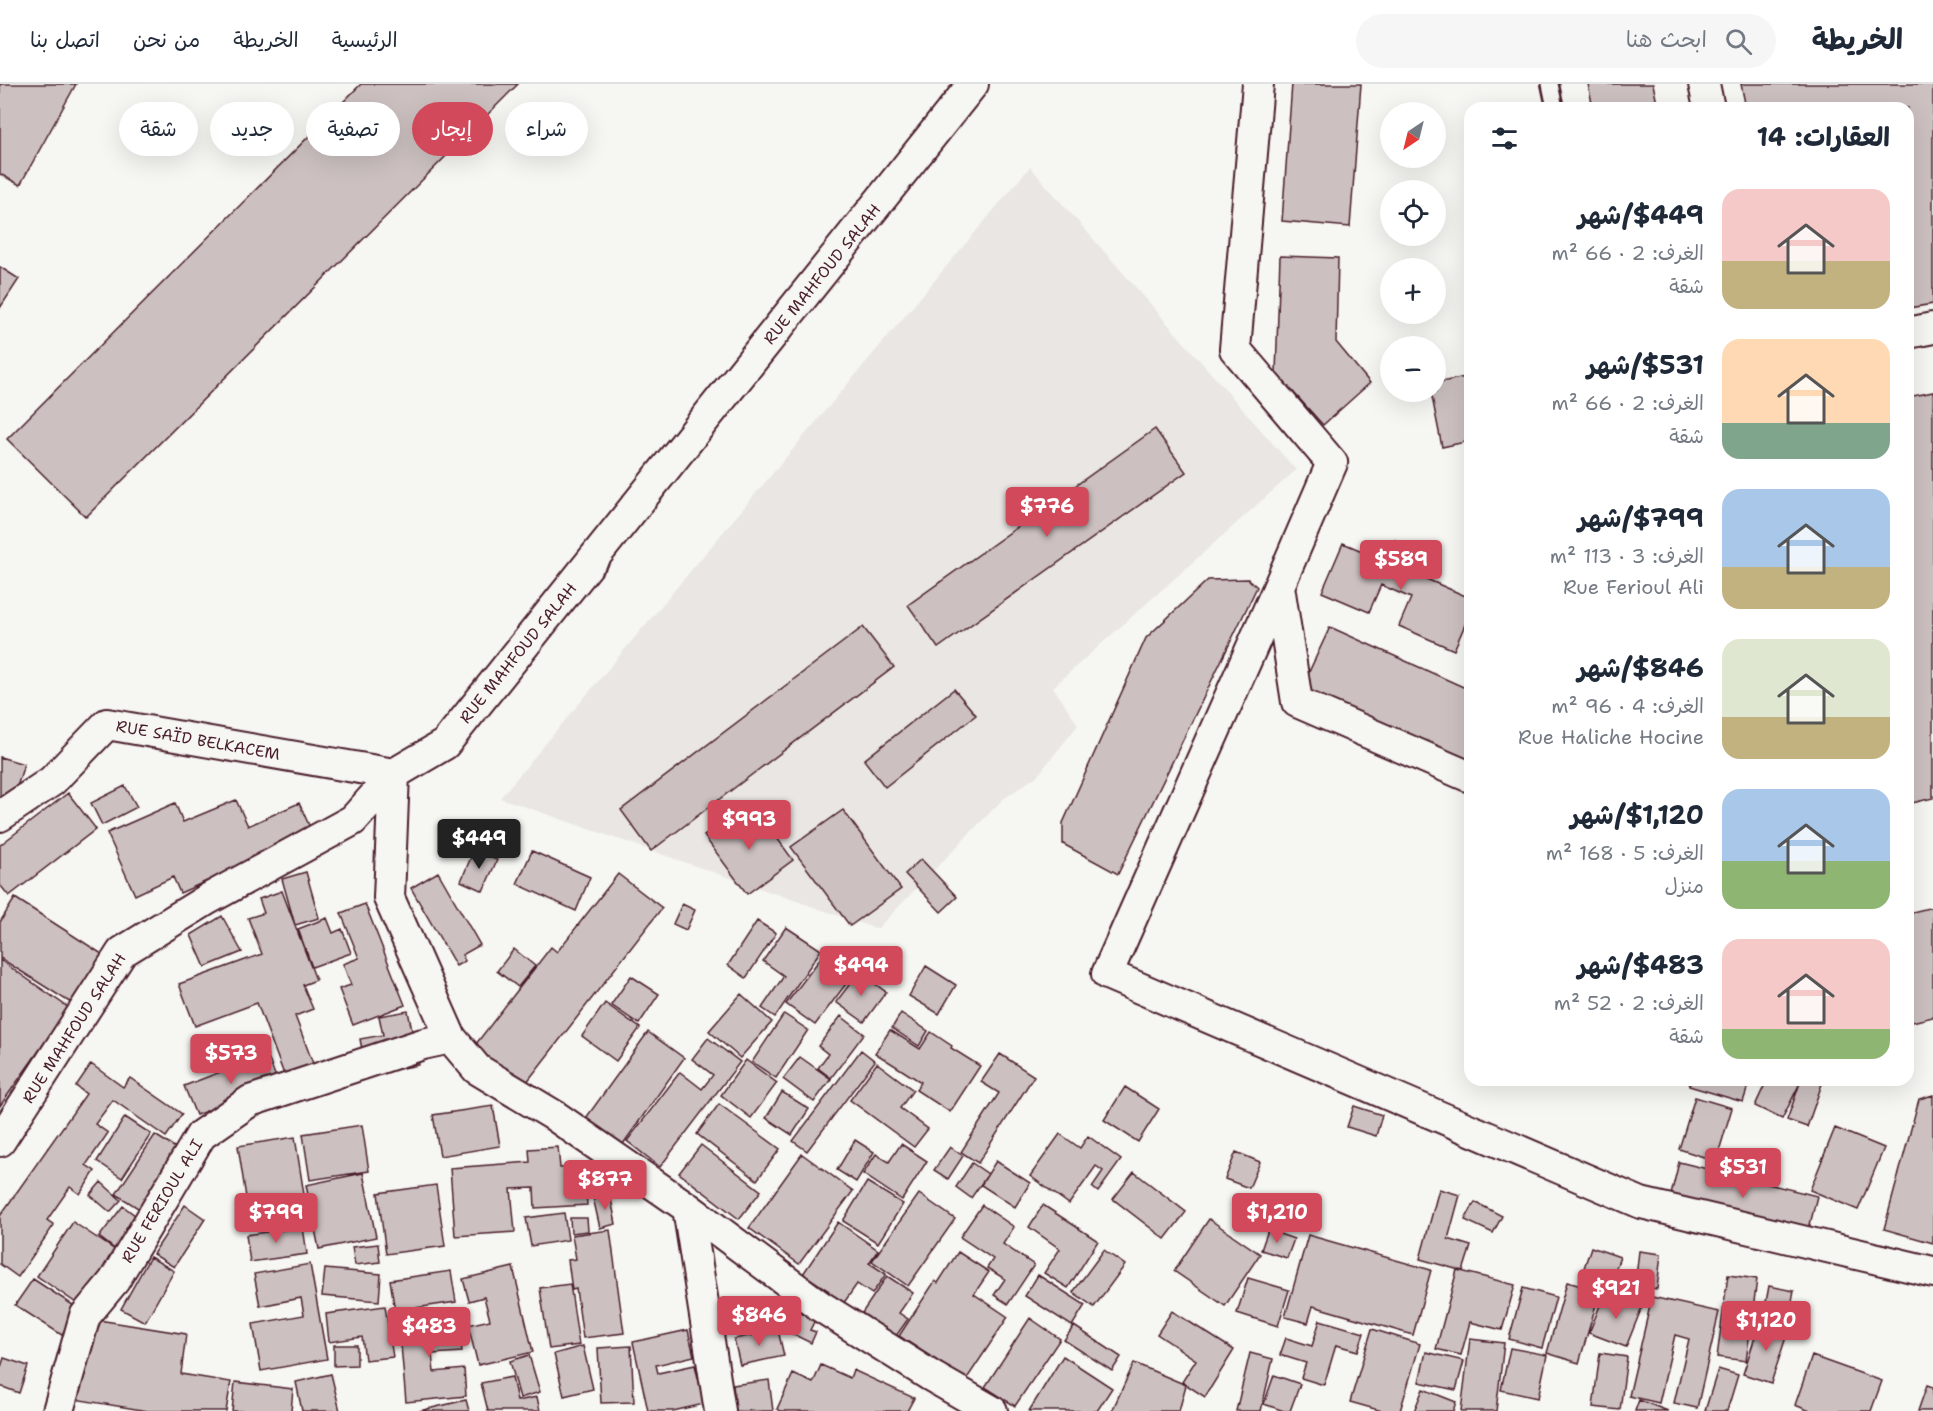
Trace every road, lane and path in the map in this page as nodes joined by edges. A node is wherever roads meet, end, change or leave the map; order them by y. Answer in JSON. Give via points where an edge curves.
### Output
{"nodes":[{"id":1,"x":973,"y":84,"type":"edge"},
{"id":2,"x":1258,"y":84,"type":"edge"},
{"id":3,"x":1550,"y":84,"type":"edge"},
{"id":4,"x":1704,"y":84,"type":"edge"},
{"id":5,"x":1554,"y":102,"type":"edge"},
{"id":6,"x":1708,"y":102,"type":"edge"},
{"id":7,"x":1933,"y":328,"type":"edge"},
{"id":8,"x":1914,"y":332,"type":"edge"},
{"id":9,"x":1279,"y":586,"type":"junction"},
{"id":10,"x":394,"y":774,"type":"junction"},
{"id":11,"x":1464,"y":774,"type":"edge"},
{"id":12,"x":0,"y":816,"type":"edge"},
{"id":13,"x":451,"y":1038,"type":"junction"},
{"id":14,"x":0,"y":1141,"type":"edge"},
{"id":15,"x":688,"y":1208,"type":"junction"},
{"id":16,"x":1933,"y":1272,"type":"edge"},
{"id":17,"x":57,"y":1411,"type":"edge"},
{"id":18,"x":720,"y":1411,"type":"edge"},
{"id":19,"x":992,"y":1411,"type":"edge"}],
"edges":[{"from":1,"to":10,"type":"street","name":"RUE MAHFOUD SALAH","via":[[445,744]]},
{"from":2,"to":9,"type":"street","via":[[1235,349],[1332,463]]},
{"from":3,"to":5,"type":"lane"},
{"from":4,"to":6,"type":"street"},
{"from":7,"to":8,"type":"street"},
{"from":9,"to":11,"type":"street","via":[[1297,702]]},
{"from":9,"to":16,"type":"street","via":[[1107,974],[1641,1203]]},
{"from":10,"to":12,"type":"street","name":"RUE SAÏD BELKACEM","via":[[107,724],[52,781]]},
{"from":10,"to":13,"type":"street","via":[[389,897]]},
{"from":10,"to":14,"type":"street","name":"RUE MAHFOUD SALAH","via":[[352,820],[208,898],[122,951]]},
{"from":13,"to":15,"type":"street","via":[[477,1069],[555,1116]]},
{"from":13,"to":17,"type":"street","name":"RUE FERIOUL ALI","via":[[250,1101],[201,1135],[114,1281],[85,1316]]},
{"from":15,"to":18,"type":"street"},
{"from":15,"to":19,"type":"street","via":[[820,1306]]}]}
